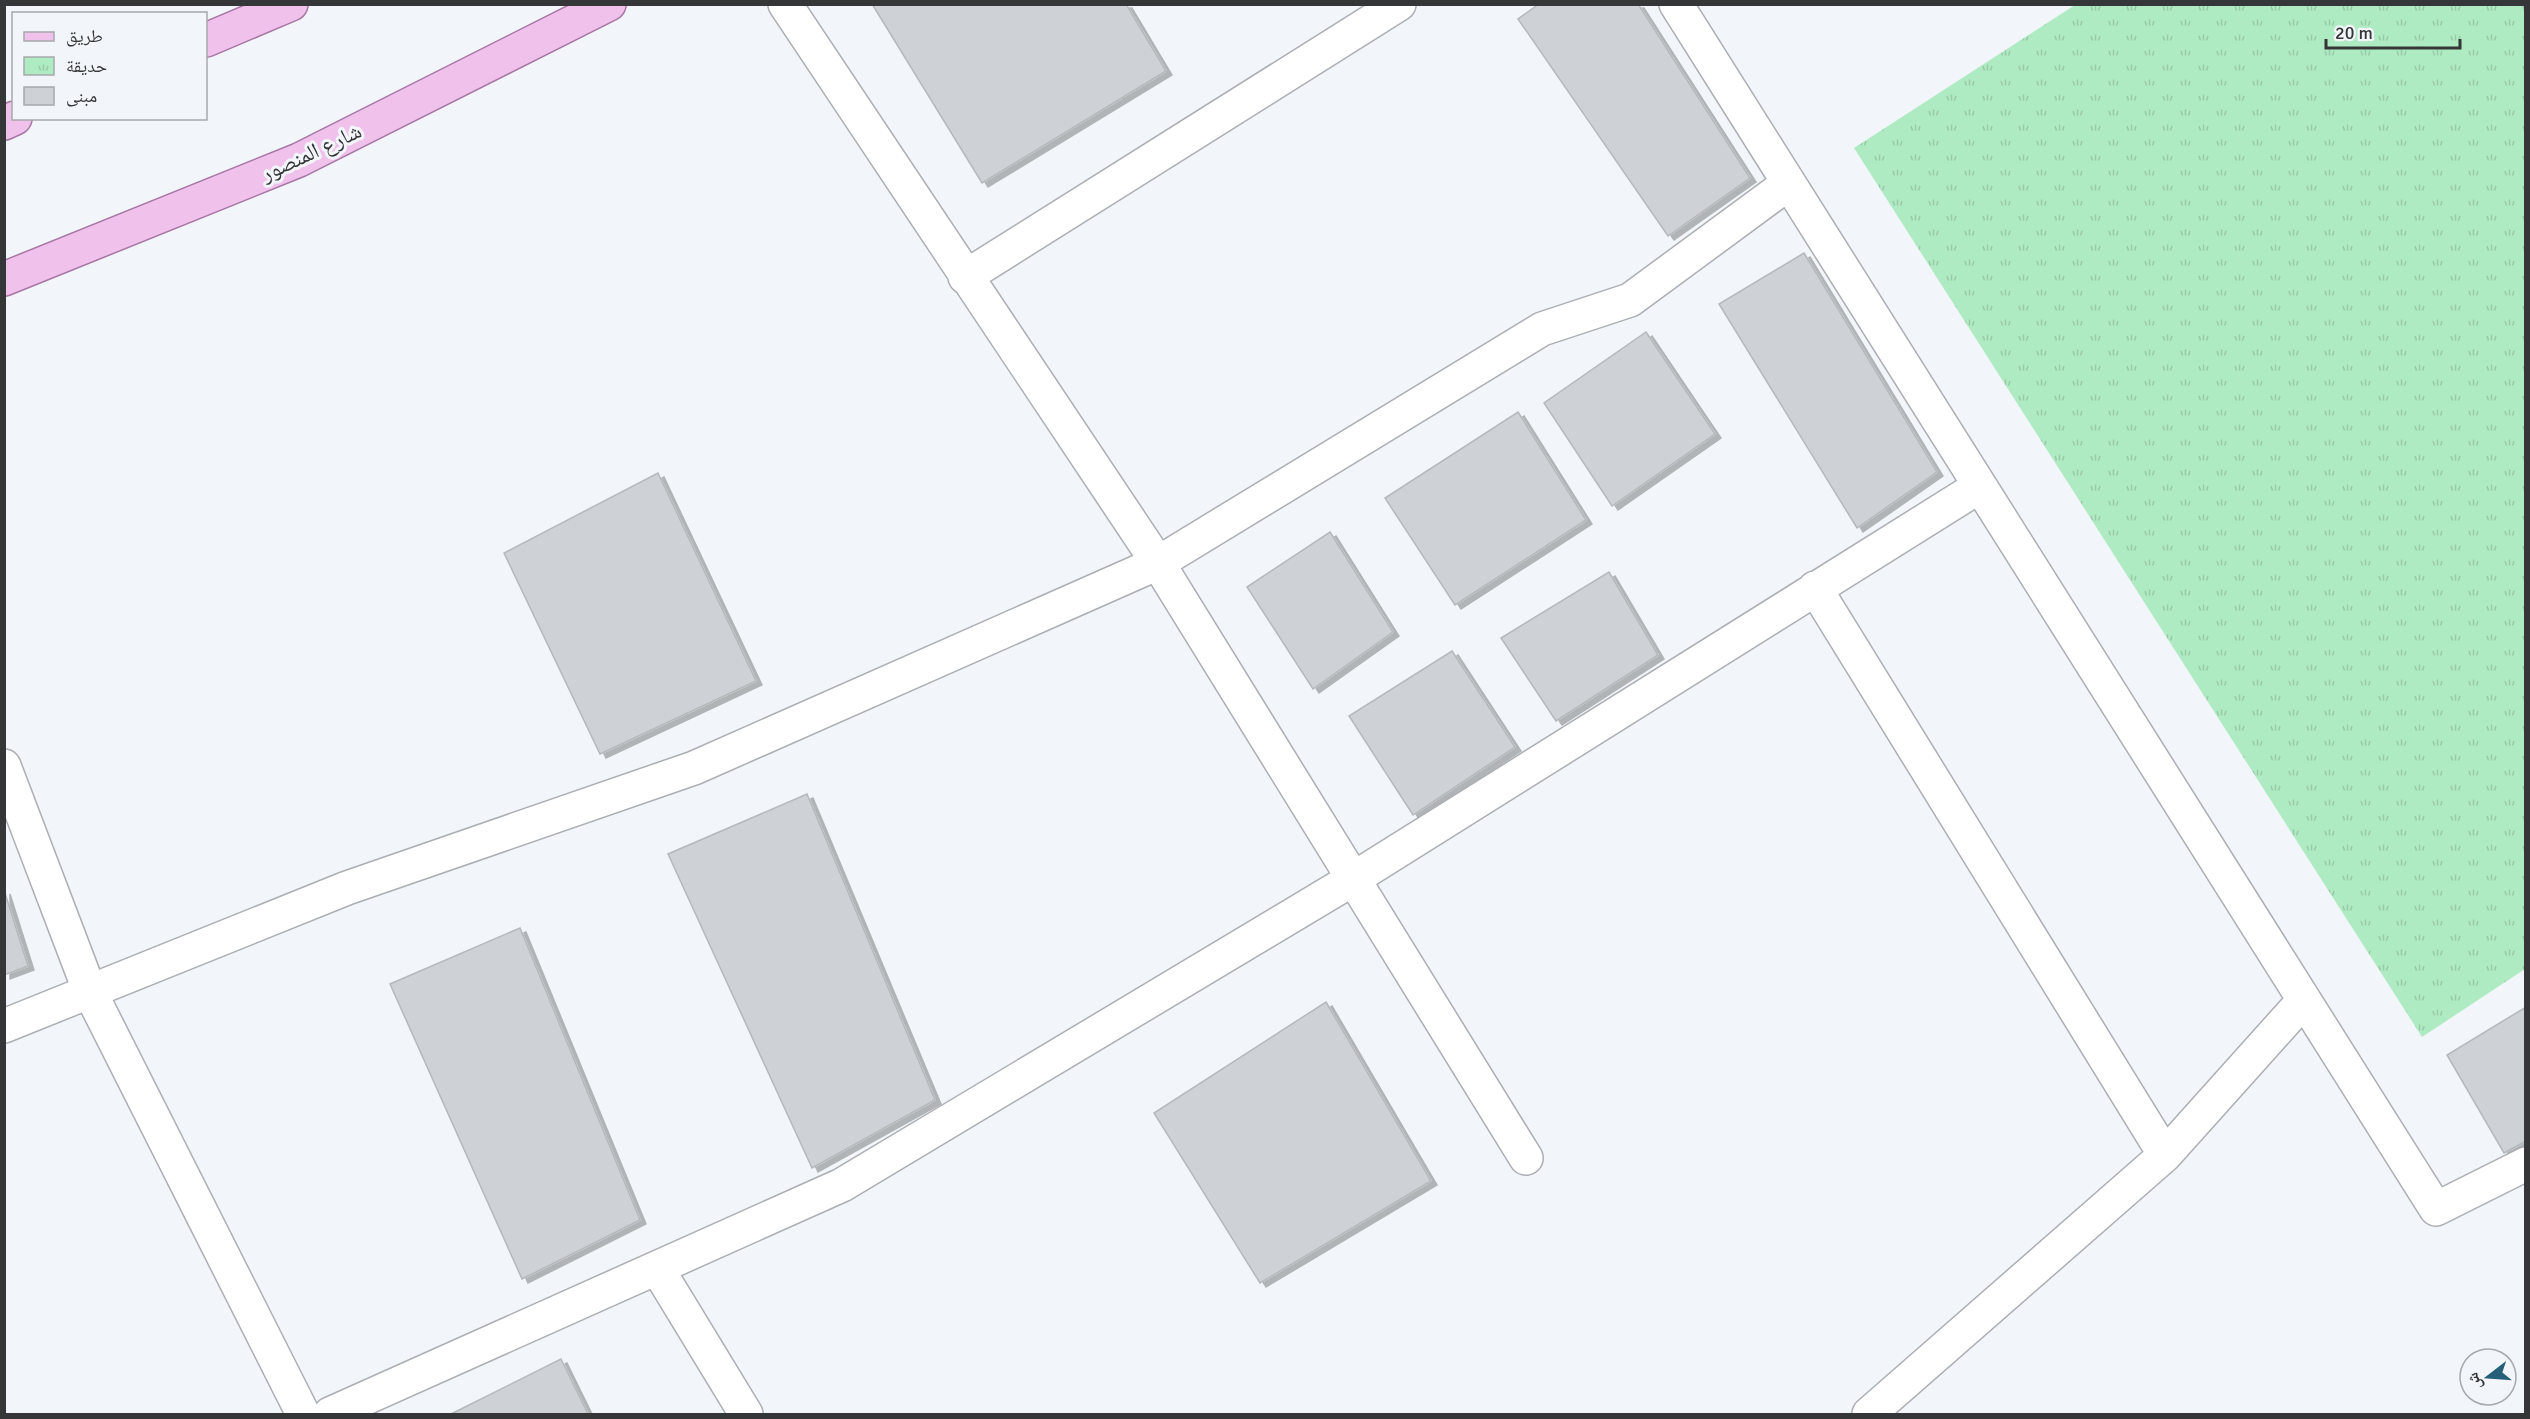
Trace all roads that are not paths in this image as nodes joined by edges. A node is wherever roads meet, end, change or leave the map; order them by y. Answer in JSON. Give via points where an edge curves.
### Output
{"nodes":[{"id":1,"x":291,"y":4,"type":"edge"},
{"id":2,"x":609,"y":4,"type":"edge"},
{"id":3,"x":785,"y":4,"type":"edge"},
{"id":4,"x":1399,"y":4,"type":"edge"},
{"id":5,"x":1676,"y":4,"type":"edge"},
{"id":6,"x":207,"y":40,"type":"edge"},
{"id":7,"x":1789,"y":183,"type":"junction"},
{"id":8,"x":965,"y":277,"type":"junction"},
{"id":9,"x":4,"y":279,"type":"edge"},
{"id":10,"x":1980,"y":486,"type":"junction"},
{"id":11,"x":1158,"y":563,"type":"junction"},
{"id":12,"x":1815,"y":588,"type":"junction"},
{"id":13,"x":4,"y":766,"type":"edge"},
{"id":14,"x":1353,"y":879,"type":"junction"},
{"id":15,"x":90,"y":992,"type":"junction"},
{"id":16,"x":2304,"y":1000,"type":"junction"},
{"id":17,"x":4,"y":1026,"type":"edge"},
{"id":18,"x":2165,"y":1155,"type":"junction"},
{"id":19,"x":1526,"y":1158,"type":"dead end"},
{"id":20,"x":2526,"y":1164,"type":"edge"},
{"id":21,"x":657,"y":1268,"type":"junction"},
{"id":22,"x":303,"y":1414,"type":"edge"},
{"id":23,"x":330,"y":1414,"type":"edge"},
{"id":24,"x":746,"y":1414,"type":"edge"},
{"id":25,"x":1869,"y":1414,"type":"edge"}],
"edges":[{"from":1,"to":6,"type":"main road"},
{"from":2,"to":9,"type":"main road","name":"شارع المنصور","via":[[299,160]]},
{"from":3,"to":8,"type":"street"},
{"from":4,"to":8,"type":"street"},
{"from":5,"to":7,"type":"street"},
{"from":7,"to":10,"type":"street"},
{"from":7,"to":11,"type":"street","via":[[1630,300],[1542,328]]},
{"from":8,"to":11,"type":"street"},
{"from":10,"to":12,"type":"street"},
{"from":10,"to":16,"type":"street"},
{"from":11,"to":14,"type":"street"},
{"from":11,"to":15,"type":"street","via":[[694,768],[347,888]]},
{"from":12,"to":14,"type":"street"},
{"from":12,"to":18,"type":"street"},
{"from":13,"to":15,"type":"street"},
{"from":14,"to":19,"type":"street"},
{"from":14,"to":21,"type":"street","via":[[842,1185]]},
{"from":15,"to":17,"type":"street"},
{"from":15,"to":22,"type":"street"},
{"from":16,"to":18,"type":"street"},
{"from":16,"to":20,"type":"street","via":[[2436,1209]]},
{"from":18,"to":25,"type":"street"},
{"from":21,"to":23,"type":"street"},
{"from":21,"to":24,"type":"street"}]}
